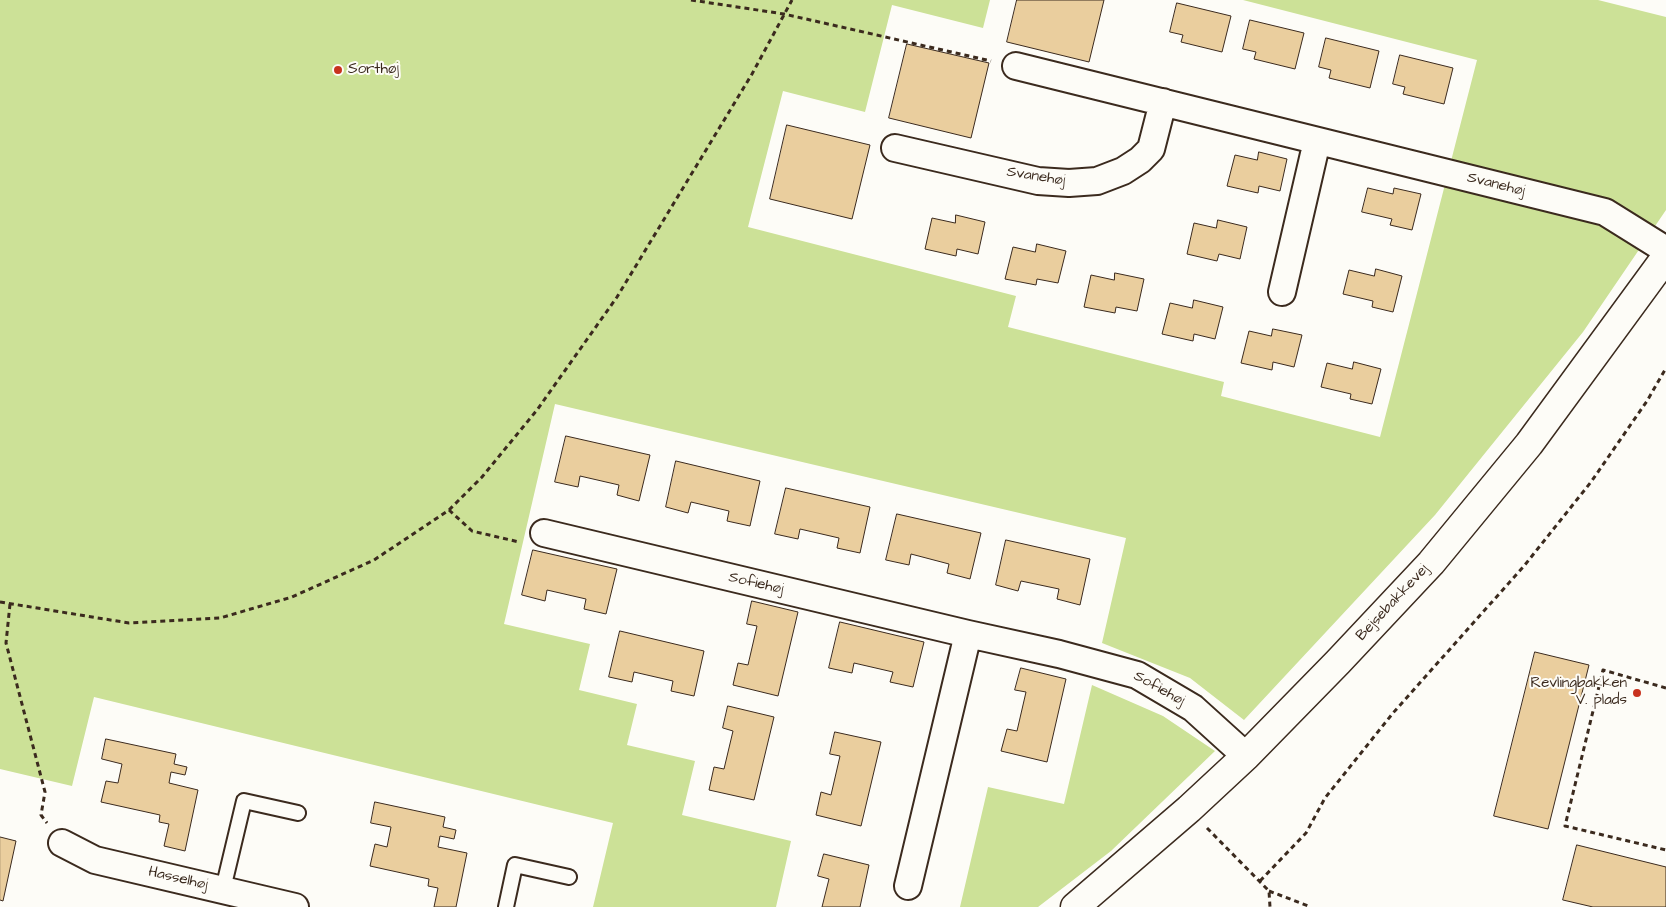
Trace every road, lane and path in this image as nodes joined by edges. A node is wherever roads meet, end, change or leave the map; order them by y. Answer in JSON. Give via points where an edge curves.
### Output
{"nodes":[{"id":1,"x":691,"y":0,"type":"edge"},
{"id":2,"x":792,"y":0,"type":"edge"},
{"id":3,"x":784,"y":14,"type":"junction"},
{"id":4,"x":1016,"y":66,"type":"joint"},
{"id":5,"x":1163,"y":102,"type":"junction"},
{"id":6,"x":1317,"y":141,"type":"junction"},
{"id":7,"x":895,"y":148,"type":"dead end"},
{"id":8,"x":1666,"y":250,"type":"edge"},
{"id":9,"x":1666,"y":257,"type":"edge"},
{"id":10,"x":1282,"y":292,"type":"dead end"},
{"id":11,"x":1666,"y":368,"type":"edge"},
{"id":12,"x":449,"y":510,"type":"junction"},
{"id":13,"x":544,"y":533,"type":"joint"},
{"id":14,"x":0,"y":602,"type":"edge"},
{"id":15,"x":10,"y":604,"type":"junction"},
{"id":16,"x":968,"y":634,"type":"junction"},
{"id":17,"x":1666,"y":688,"type":"edge"},
{"id":18,"x":1246,"y":756,"type":"junction"},
{"id":19,"x":1189,"y":809,"type":"junction"},
{"id":20,"x":298,"y":813,"type":"dead end"},
{"id":21,"x":62,"y":843,"type":"joint"},
{"id":22,"x":1666,"y":850,"type":"edge"},
{"id":23,"x":568,"y":877,"type":"dead end"},
{"id":24,"x":1260,"y":881,"type":"junction"},
{"id":25,"x":908,"y":886,"type":"dead end"},
{"id":26,"x":223,"y":889,"type":"junction"},
{"id":27,"x":1269,"y":891,"type":"junction"},
{"id":28,"x":295,"y":907,"type":"edge"},
{"id":29,"x":506,"y":907,"type":"edge"},
{"id":30,"x":1075,"y":907,"type":"edge"},
{"id":31,"x":1270,"y":907,"type":"edge"},
{"id":32,"x":1311,"y":907,"type":"edge"}],
"edges":[{"from":1,"to":3,"type":"path"},
{"from":2,"to":3,"type":"path"},
{"from":3,"to":4,"type":"path"},
{"from":3,"to":12,"type":"path","via":[[752,74],[617,297],[537,410],[482,477]]},
{"from":4,"to":5,"type":"street","name":"Svanehøj"},
{"from":5,"to":6,"type":"street","name":"Svanehøj"},
{"from":5,"to":7,"type":"street","name":"Svanehøj","via":[[1151,149],[1123,171],[1097,181],[1038,181]]},
{"from":6,"to":8,"type":"street","name":"Svanehøj","via":[[1605,212]]},
{"from":6,"to":10,"type":"street"},
{"from":9,"to":18,"type":"street","name":"Bejsebakkevej","via":[[1529,444],[1431,563]]},
{"from":11,"to":24,"type":"path","via":[[1591,482],[1524,566],[1394,713],[1325,798],[1306,833]]},
{"from":12,"to":13,"type":"path","via":[[472,531],[529,544]]},
{"from":12,"to":15,"type":"path","via":[[374,560],[292,597],[220,618],[129,623]]},
{"from":13,"to":16,"type":"street","name":"Sofiehøj"},
{"from":14,"to":15,"type":"path"},
{"from":15,"to":21,"type":"path","via":[[6,643],[45,792],[41,815]]},
{"from":16,"to":18,"type":"street","name":"Sofiehøj","via":[[1137,675],[1193,708]]},
{"from":16,"to":25,"type":"street"},
{"from":17,"to":22,"type":"path","via":[[1603,670],[1565,826]]},
{"from":18,"to":19,"type":"street","name":"Bejsebakkevej"},
{"from":19,"to":24,"type":"path"},
{"from":19,"to":30,"type":"street","name":"Bejsebakkevej"},
{"from":20,"to":26,"type":"lane","via":[[244,801]]},
{"from":21,"to":26,"type":"street","name":"Hasselhøj","via":[[95,860]]},
{"from":23,"to":29,"type":"lane","via":[[515,865]]},
{"from":24,"to":27,"type":"path"},
{"from":26,"to":28,"type":"street","name":"Hasselhøj"},
{"from":27,"to":31,"type":"path"},
{"from":27,"to":32,"type":"path"}]}
